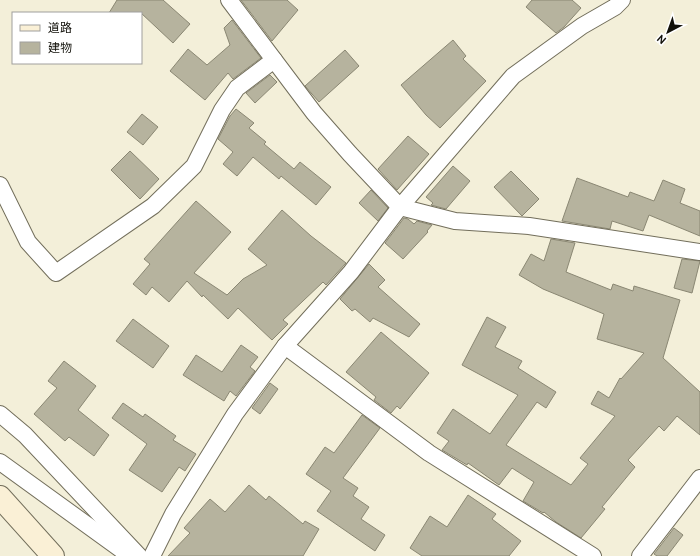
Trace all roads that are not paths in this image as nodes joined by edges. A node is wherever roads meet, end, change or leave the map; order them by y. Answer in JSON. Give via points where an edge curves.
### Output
{"nodes":[{"id":1,"x":229,"y":0,"type":"edge"},
{"id":2,"x":622,"y":0,"type":"edge"},
{"id":3,"x":274,"y":60,"type":"junction"},
{"id":4,"x":0,"y":185,"type":"edge"},
{"id":5,"x":400,"y":207,"type":"junction"},
{"id":6,"x":700,"y":252,"type":"edge"},
{"id":7,"x":285,"y":346,"type":"junction"},
{"id":8,"x":0,"y":414,"type":"edge"},
{"id":9,"x":0,"y":462,"type":"edge"},
{"id":10,"x":700,"y":478,"type":"edge"},
{"id":11,"x":0,"y":497,"type":"edge"},
{"id":12,"x":53,"y":556,"type":"edge"},
{"id":13,"x":130,"y":556,"type":"edge"},
{"id":14,"x":139,"y":556,"type":"edge"},
{"id":15,"x":152,"y":556,"type":"edge"},
{"id":16,"x":593,"y":556,"type":"edge"},
{"id":17,"x":640,"y":556,"type":"edge"}],
"edges":[{"from":1,"to":3,"type":"street"},
{"from":2,"to":5,"type":"street","via":[[616,7],[582,26],[513,76]]},
{"from":3,"to":4,"type":"street","via":[[237,88],[222,110],[194,166],[153,206],[56,273],[28,242]]},
{"from":3,"to":5,"type":"street","via":[[314,113]]},
{"from":5,"to":6,"type":"street","via":[[455,221],[529,226]]},
{"from":5,"to":7,"type":"street","via":[[351,272]]},
{"from":7,"to":15,"type":"street","via":[[235,414],[174,514]]},
{"from":7,"to":16,"type":"street","via":[[429,453]]},
{"from":8,"to":14,"type":"street","via":[[25,435]]},
{"from":9,"to":13,"type":"street"},
{"from":10,"to":17,"type":"street"},
{"from":11,"to":12,"type":"main road"}]}
